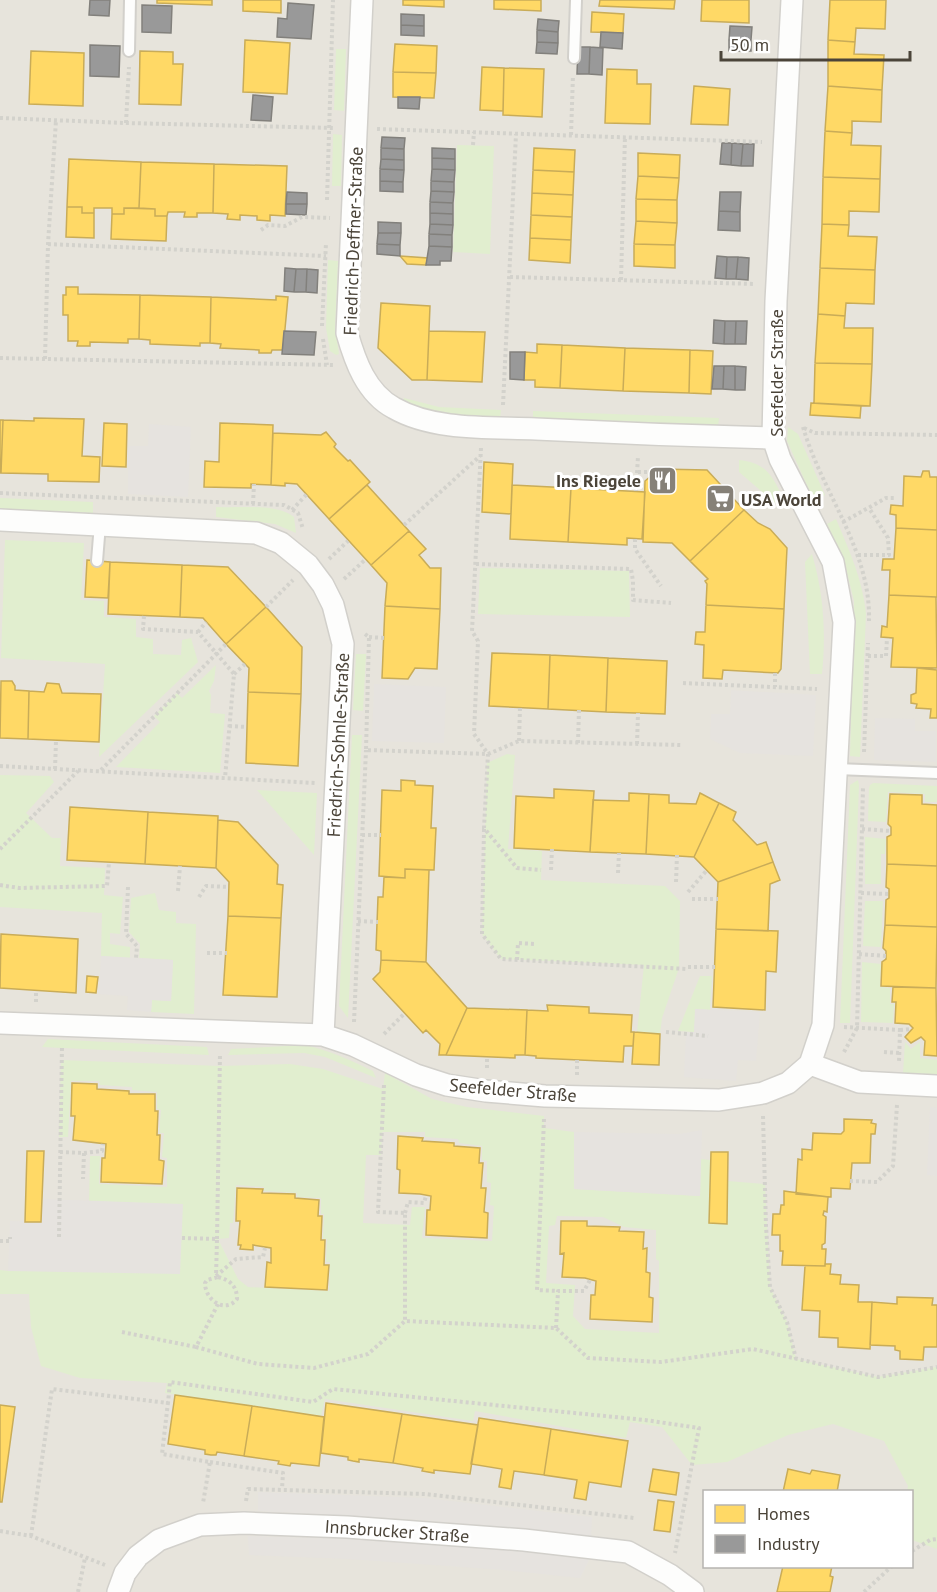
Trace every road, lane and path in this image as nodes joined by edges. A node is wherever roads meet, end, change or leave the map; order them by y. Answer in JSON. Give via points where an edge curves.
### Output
{"nodes":[{"id":1,"x":130,"y":0,"type":"edge"},
{"id":2,"x":333,"y":0,"type":"edge"},
{"id":3,"x":362,"y":0,"type":"edge"},
{"id":4,"x":576,"y":0,"type":"edge"},
{"id":5,"x":792,"y":0,"type":"edge"},
{"id":6,"x":129,"y":51,"type":"joint"},
{"id":7,"x":573,"y":58,"type":"joint"},
{"id":8,"x":0,"y":118,"type":"edge"},
{"id":9,"x":56,"y":120,"type":"junction"},
{"id":10,"x":126,"y":123,"type":"junction"},
{"id":11,"x":329,"y":128,"type":"junction"},
{"id":12,"x":357,"y":128,"type":"junction"},
{"id":13,"x":474,"y":132,"type":"junction"},
{"id":14,"x":516,"y":134,"type":"junction"},
{"id":15,"x":571,"y":135,"type":"junction"},
{"id":16,"x":625,"y":136,"type":"junction"},
{"id":17,"x":784,"y":142,"type":"junction"},
{"id":18,"x":473,"y":145,"type":"dead end"},
{"id":19,"x":302,"y":218,"type":"dead end"},
{"id":20,"x":327,"y":225,"type":"dead end"},
{"id":21,"x":261,"y":230,"type":"dead end"},
{"id":22,"x":326,"y":233,"type":"dead end"},
{"id":23,"x":48,"y":244,"type":"junction"},
{"id":24,"x":325,"y":256,"type":"junction"},
{"id":25,"x":350,"y":257,"type":"junction"},
{"id":26,"x":510,"y":277,"type":"junction"},
{"id":27,"x":621,"y":280,"type":"junction"},
{"id":28,"x":778,"y":285,"type":"junction"},
{"id":29,"x":0,"y":358,"type":"edge"},
{"id":30,"x":45,"y":360,"type":"junction"},
{"id":31,"x":357,"y":366,"type":"junction"},
{"id":32,"x":774,"y":413,"type":"junction"},
{"id":33,"x":492,"y":427,"type":"junction"},
{"id":34,"x":639,"y":434,"type":"junction"},
{"id":35,"x":937,"y":435,"type":"edge"},
{"id":36,"x":773,"y":438,"type":"junction"},
{"id":37,"x":481,"y":456,"type":"junction"},
{"id":38,"x":638,"y":472,"type":"junction"},
{"id":39,"x":655,"y":472,"type":"dead end"},
{"id":40,"x":254,"y":484,"type":"dead end"},
{"id":41,"x":636,"y":491,"type":"dead end"},
{"id":42,"x":307,"y":494,"type":"dead end"},
{"id":43,"x":896,"y":498,"type":"dead end"},
{"id":44,"x":253,"y":504,"type":"dead end"},
{"id":45,"x":869,"y":508,"type":"junction"},
{"id":46,"x":292,"y":510,"type":"dead end"},
{"id":47,"x":0,"y":520,"type":"edge"},
{"id":48,"x":843,"y":522,"type":"dead end"},
{"id":49,"x":100,"y":524,"type":"junction"},
{"id":50,"x":404,"y":525,"type":"dead end"},
{"id":51,"x":635,"y":539,"type":"dead end"},
{"id":52,"x":348,"y":541,"type":"dead end"},
{"id":53,"x":858,"y":555,"type":"dead end"},
{"id":54,"x":329,"y":559,"type":"dead end"},
{"id":55,"x":366,"y":560,"type":"dead end"},
{"id":56,"x":97,"y":561,"type":"dead end"},
{"id":57,"x":476,"y":564,"type":"junction"},
{"id":58,"x":308,"y":565,"type":"junction"},
{"id":59,"x":343,"y":579,"type":"dead end"},
{"id":60,"x":661,"y":586,"type":"dead end"},
{"id":61,"x":671,"y":603,"type":"dead end"},
{"id":62,"x":266,"y":607,"type":"dead end"},
{"id":63,"x":144,"y":616,"type":"dead end"},
{"id":64,"x":206,"y":622,"type":"dead end"},
{"id":65,"x":198,"y":632,"type":"junction"},
{"id":66,"x":369,"y":637,"type":"dead end"},
{"id":67,"x":384,"y":638,"type":"dead end"},
{"id":68,"x":887,"y":638,"type":"dead end"},
{"id":69,"x":226,"y":644,"type":"dead end"},
{"id":70,"x":216,"y":653,"type":"junction"},
{"id":71,"x":868,"y":656,"type":"dead end"},
{"id":72,"x":245,"y":664,"type":"dead end"},
{"id":73,"x":775,"y":673,"type":"dead end"},
{"id":74,"x":234,"y":674,"type":"junction"},
{"id":75,"x":683,"y":683,"type":"dead end"},
{"id":76,"x":775,"y":687,"type":"junction"},
{"id":77,"x":840,"y":690,"type":"junction"},
{"id":78,"x":520,"y":708,"type":"dead end"},
{"id":79,"x":579,"y":710,"type":"dead end"},
{"id":80,"x":638,"y":713,"type":"dead end"},
{"id":81,"x":229,"y":726,"type":"junction"},
{"id":82,"x":247,"y":728,"type":"dead end"},
{"id":83,"x":56,"y":741,"type":"dead end"},
{"id":84,"x":519,"y":741,"type":"dead end"},
{"id":85,"x":578,"y":742,"type":"dead end"},
{"id":86,"x":637,"y":744,"type":"dead end"},
{"id":87,"x":366,"y":750,"type":"dead end"},
{"id":88,"x":0,"y":766,"type":"edge"},
{"id":89,"x":837,"y":768,"type":"junction"},
{"id":90,"x":55,"y":769,"type":"junction"},
{"id":91,"x":79,"y":770,"type":"junction"},
{"id":92,"x":864,"y":770,"type":"junction"},
{"id":93,"x":100,"y":771,"type":"junction"},
{"id":94,"x":937,"y":773,"type":"edge"},
{"id":95,"x":225,"y":778,"type":"junction"},
{"id":96,"x":337,"y":784,"type":"junction"},
{"id":97,"x":484,"y":828,"type":"junction"},
{"id":98,"x":862,"y":829,"type":"junction"},
{"id":99,"x":891,"y":831,"type":"dead end"},
{"id":100,"x":362,"y":835,"type":"junction"},
{"id":101,"x":381,"y":835,"type":"dead end"},
{"id":102,"x":0,"y":849,"type":"edge"},
{"id":103,"x":552,"y":849,"type":"dead end"},
{"id":104,"x":619,"y":853,"type":"dead end"},
{"id":105,"x":678,"y":855,"type":"dead end"},
{"id":106,"x":109,"y":862,"type":"dead end"},
{"id":107,"x":180,"y":866,"type":"dead end"},
{"id":108,"x":541,"y":870,"type":"dead end"},
{"id":109,"x":551,"y":870,"type":"dead end"},
{"id":110,"x":707,"y":870,"type":"dead end"},
{"id":111,"x":618,"y":873,"type":"dead end"},
{"id":112,"x":676,"y":882,"type":"dead end"},
{"id":113,"x":0,"y":885,"type":"edge"},
{"id":114,"x":128,"y":887,"type":"dead end"},
{"id":115,"x":229,"y":887,"type":"dead end"},
{"id":116,"x":178,"y":891,"type":"dead end"},
{"id":117,"x":688,"y":892,"type":"dead end"},
{"id":118,"x":861,"y":893,"type":"junction"},
{"id":119,"x":889,"y":894,"type":"dead end"},
{"id":120,"x":199,"y":897,"type":"dead end"},
{"id":121,"x":692,"y":899,"type":"dead end"},
{"id":122,"x":718,"y":900,"type":"dead end"},
{"id":123,"x":358,"y":921,"type":"junction"},
{"id":124,"x":378,"y":922,"type":"dead end"},
{"id":125,"x":536,"y":944,"type":"dead end"},
{"id":126,"x":207,"y":953,"type":"dead end"},
{"id":127,"x":227,"y":953,"type":"dead end"},
{"id":128,"x":859,"y":954,"type":"junction"},
{"id":129,"x":886,"y":956,"type":"dead end"},
{"id":130,"x":136,"y":958,"type":"dead end"},
{"id":131,"x":517,"y":960,"type":"junction"},
{"id":132,"x":715,"y":967,"type":"dead end"},
{"id":133,"x":405,"y":1013,"type":"dead end"},
{"id":134,"x":0,"y":1023,"type":"edge"},
{"id":135,"x":823,"y":1025,"type":"junction"},
{"id":136,"x":62,"y":1026,"type":"junction"},
{"id":137,"x":857,"y":1028,"type":"junction"},
{"id":138,"x":911,"y":1029,"type":"dead end"},
{"id":139,"x":900,"y":1030,"type":"junction"},
{"id":140,"x":220,"y":1032,"type":"junction"},
{"id":141,"x":666,"y":1032,"type":"dead end"},
{"id":142,"x":323,"y":1035,"type":"junction"},
{"id":143,"x":708,"y":1036,"type":"dead end"},
{"id":144,"x":368,"y":1052,"type":"junction"},
{"id":145,"x":884,"y":1052,"type":"dead end"},
{"id":146,"x":899,"y":1053,"type":"junction"},
{"id":147,"x":810,"y":1064,"type":"junction"},
{"id":148,"x":838,"y":1076,"type":"junction"},
{"id":149,"x":898,"y":1084,"type":"junction"},
{"id":150,"x":937,"y":1086,"type":"edge"},
{"id":151,"x":763,"y":1094,"type":"junction"},
{"id":152,"x":545,"y":1096,"type":"junction"},
{"id":153,"x":103,"y":1144,"type":"dead end"},
{"id":154,"x":60,"y":1152,"type":"junction"},
{"id":155,"x":84,"y":1153,"type":"junction"},
{"id":156,"x":83,"y":1179,"type":"dead end"},
{"id":157,"x":850,"y":1181,"type":"dead end"},
{"id":158,"x":426,"y":1196,"type":"dead end"},
{"id":159,"x":405,"y":1213,"type":"junction"},
{"id":160,"x":10,"y":1237,"type":"dead end"},
{"id":161,"x":59,"y":1237,"type":"dead end"},
{"id":162,"x":182,"y":1238,"type":"dead end"},
{"id":163,"x":217,"y":1239,"type":"junction"},
{"id":164,"x":0,"y":1241,"type":"edge"},
{"id":165,"x":266,"y":1248,"type":"dead end"},
{"id":166,"x":216,"y":1277,"type":"junction"},
{"id":167,"x":590,"y":1280,"type":"dead end"},
{"id":168,"x":558,"y":1291,"type":"junction"},
{"id":169,"x":218,"y":1304,"type":"junction"},
{"id":170,"x":405,"y":1321,"type":"junction"},
{"id":171,"x":556,"y":1328,"type":"junction"},
{"id":172,"x":122,"y":1332,"type":"dead end"},
{"id":173,"x":196,"y":1347,"type":"junction"},
{"id":174,"x":795,"y":1359,"type":"junction"},
{"id":175,"x":937,"y":1367,"type":"edge"},
{"id":176,"x":168,"y":1401,"type":"junction"},
{"id":177,"x":210,"y":1462,"type":"junction"},
{"id":178,"x":282,"y":1489,"type":"junction"},
{"id":179,"x":634,"y":1518,"type":"dead end"},
{"id":180,"x":244,"y":1522,"type":"junction"},
{"id":181,"x":200,"y":1525,"type":"junction"},
{"id":182,"x":0,"y":1531,"type":"edge"},
{"id":183,"x":31,"y":1536,"type":"junction"},
{"id":184,"x":937,"y":1539,"type":"edge"},
{"id":185,"x":913,"y":1550,"type":"edge"},
{"id":186,"x":85,"y":1558,"type":"junction"},
{"id":187,"x":890,"y":1568,"type":"edge"},
{"id":188,"x":670,"y":1575,"type":"junction"},
{"id":189,"x":121,"y":1583,"type":"edge"},
{"id":190,"x":78,"y":1592,"type":"edge"},
{"id":191,"x":693,"y":1592,"type":"edge"},
{"id":192,"x":864,"y":1592,"type":"edge"}],
"edges":[{"from":1,"to":6,"type":"lane"},
{"from":2,"to":11,"type":"path"},
{"from":3,"to":12,"type":"street","name":"Friedrich-Deffner-Straße"},
{"from":4,"to":7,"type":"lane"},
{"from":5,"to":17,"type":"street","name":"Seefelder Straße"},
{"from":6,"to":10,"type":"path"},
{"from":7,"to":15,"type":"path"},
{"from":8,"to":9,"type":"path"},
{"from":9,"to":10,"type":"path"},
{"from":9,"to":23,"type":"path"},
{"from":10,"to":11,"type":"path"},
{"from":11,"to":12,"type":"path"},
{"from":11,"to":20,"type":"path"},
{"from":12,"to":13,"type":"path"},
{"from":12,"to":25,"type":"street","name":"Friedrich-Deffner-Straße"},
{"from":13,"to":14,"type":"path"},
{"from":13,"to":18,"type":"path"},
{"from":14,"to":15,"type":"path"},
{"from":14,"to":26,"type":"path"},
{"from":15,"to":16,"type":"path"},
{"from":16,"to":17,"type":"path"},
{"from":16,"to":27,"type":"path"},
{"from":17,"to":28,"type":"street","name":"Seefelder Straße"},
{"from":19,"to":21,"type":"path","via":[[285,226],[267,225]]},
{"from":22,"to":24,"type":"path"},
{"from":23,"to":24,"type":"path"},
{"from":23,"to":30,"type":"path"},
{"from":24,"to":25,"type":"path"},
{"from":25,"to":31,"type":"street","name":"Friedrich-Deffner-Straße","via":[[347,333]]},
{"from":26,"to":27,"type":"path"},
{"from":26,"to":33,"type":"path"},
{"from":27,"to":28,"type":"path"},
{"from":28,"to":32,"type":"street","name":"Seefelder Straße"},
{"from":29,"to":30,"type":"path"},
{"from":30,"to":31,"type":"path"},
{"from":31,"to":33,"type":"street","name":"Friedrich-Deffner-Straße","via":[[380,398],[393,408],[429,422]]},
{"from":32,"to":35,"type":"path","via":[[815,433]]},
{"from":32,"to":36,"type":"street","name":"Seefelder Straße"},
{"from":33,"to":34,"type":"street","name":"Friedrich-Deffner-Straße"},
{"from":33,"to":37,"type":"path"},
{"from":34,"to":36,"type":"street","name":"Friedrich-Deffner-Straße"},
{"from":34,"to":38,"type":"path"},
{"from":36,"to":77,"type":"street","name":"Seefelder Straße","via":[[833,562],[844,622]]},
{"from":37,"to":50,"type":"path"},
{"from":37,"to":57,"type":"path"},
{"from":38,"to":39,"type":"path"},
{"from":38,"to":41,"type":"path"},
{"from":40,"to":44,"type":"path"},
{"from":42,"to":46,"type":"path"},
{"from":43,"to":45,"type":"path","via":[[886,498]]},
{"from":45,"to":48,"type":"path"},
{"from":45,"to":53,"type":"path","via":[[888,538],[889,555]]},
{"from":47,"to":49,"type":"street","name":"Friedrich-Sohnle-Straße"},
{"from":49,"to":56,"type":"lane"},
{"from":49,"to":58,"type":"street","name":"Friedrich-Sohnle-Straße","via":[[256,533],[281,543]]},
{"from":51,"to":60,"type":"path","via":[[635,549]]},
{"from":52,"to":54,"type":"path"},
{"from":55,"to":59,"type":"path"},
{"from":57,"to":61,"type":"path","via":[[631,569],[633,600]]},
{"from":57,"to":97,"type":"path","via":[[472,631],[478,641],[474,734],[488,754]]},
{"from":58,"to":62,"type":"path"},
{"from":58,"to":96,"type":"street","name":"Friedrich-Sohnle-Straße","via":[[333,605],[343,644]]},
{"from":63,"to":65,"type":"path","via":[[143,629]]},
{"from":64,"to":65,"type":"path"},
{"from":65,"to":70,"type":"path"},
{"from":66,"to":67,"type":"path"},
{"from":68,"to":71,"type":"path","via":[[886,656]]},
{"from":69,"to":70,"type":"path"},
{"from":70,"to":74,"type":"path"},
{"from":70,"to":93,"type":"path"},
{"from":72,"to":74,"type":"path"},
{"from":73,"to":76,"type":"path"},
{"from":74,"to":81,"type":"path"},
{"from":75,"to":76,"type":"path"},
{"from":76,"to":77,"type":"path"},
{"from":77,"to":89,"type":"street","name":"Seefelder Straße"},
{"from":78,"to":84,"type":"path"},
{"from":79,"to":85,"type":"path"},
{"from":80,"to":86,"type":"path"},
{"from":81,"to":82,"type":"path"},
{"from":81,"to":95,"type":"path"},
{"from":83,"to":90,"type":"path"},
{"from":87,"to":100,"type":"path"},
{"from":88,"to":90,"type":"path"},
{"from":89,"to":92,"type":"lane"},
{"from":89,"to":135,"type":"street","name":"Seefelder Straße"},
{"from":90,"to":91,"type":"path"},
{"from":91,"to":93,"type":"path"},
{"from":91,"to":102,"type":"path"},
{"from":92,"to":94,"type":"lane"},
{"from":92,"to":98,"type":"path"},
{"from":93,"to":95,"type":"path"},
{"from":95,"to":96,"type":"path"},
{"from":96,"to":142,"type":"street","name":"Friedrich-Sohnle-Straße"},
{"from":97,"to":108,"type":"path","via":[[517,868]]},
{"from":97,"to":131,"type":"path","via":[[482,934],[501,959]]},
{"from":98,"to":99,"type":"path"},
{"from":98,"to":118,"type":"path"},
{"from":100,"to":101,"type":"path"},
{"from":100,"to":123,"type":"path"},
{"from":103,"to":109,"type":"path"},
{"from":104,"to":111,"type":"path"},
{"from":105,"to":112,"type":"path"},
{"from":106,"to":113,"type":"path","via":[[107,886]]},
{"from":107,"to":116,"type":"path"},
{"from":110,"to":117,"type":"path"},
{"from":114,"to":130,"type":"path","via":[[126,934],[136,946]]},
{"from":115,"to":120,"type":"path","via":[[206,886]]},
{"from":118,"to":119,"type":"path"},
{"from":118,"to":128,"type":"path"},
{"from":121,"to":122,"type":"path"},
{"from":123,"to":124,"type":"path"},
{"from":123,"to":144,"type":"path"},
{"from":125,"to":131,"type":"path","via":[[519,943]]},
{"from":126,"to":127,"type":"path"},
{"from":128,"to":129,"type":"path"},
{"from":128,"to":137,"type":"path"},
{"from":131,"to":132,"type":"path"},
{"from":133,"to":144,"type":"path"},
{"from":134,"to":136,"type":"street","name":"Seefelder Straße"},
{"from":135,"to":137,"type":"path"},
{"from":135,"to":147,"type":"street","name":"Seefelder Straße"},
{"from":136,"to":140,"type":"street","name":"Seefelder Straße"},
{"from":136,"to":154,"type":"path"},
{"from":137,"to":139,"type":"path"},
{"from":137,"to":148,"type":"path","via":[[840,1060]]},
{"from":138,"to":139,"type":"path"},
{"from":139,"to":146,"type":"path"},
{"from":140,"to":142,"type":"street","name":"Seefelder Straße"},
{"from":140,"to":163,"type":"path"},
{"from":141,"to":143,"type":"path"},
{"from":142,"to":144,"type":"street","name":"Seefelder Straße"},
{"from":144,"to":152,"type":"street","name":"Seefelder Straße","via":[[447,1085]]},
{"from":144,"to":159,"type":"path","via":[[378,1212]]},
{"from":145,"to":146,"type":"path"},
{"from":146,"to":149,"type":"path"},
{"from":147,"to":148,"type":"street"},
{"from":147,"to":151,"type":"street","name":"Seefelder Straße","via":[[788,1083]]},
{"from":148,"to":149,"type":"street","via":[[859,1082]]},
{"from":149,"to":150,"type":"street"},
{"from":149,"to":157,"type":"path","via":[[893,1166],[877,1182]]},
{"from":151,"to":152,"type":"street","name":"Seefelder Straße","via":[[719,1100]]},
{"from":151,"to":174,"type":"path","via":[[770,1287],[787,1322]]},
{"from":152,"to":168,"type":"path","via":[[537,1290]]},
{"from":153,"to":155,"type":"path","via":[[102,1151]]},
{"from":154,"to":155,"type":"path"},
{"from":154,"to":161,"type":"path"},
{"from":155,"to":156,"type":"path"},
{"from":158,"to":159,"type":"path","via":[[424,1203],[408,1202]]},
{"from":159,"to":170,"type":"path"},
{"from":160,"to":164,"type":"path","via":[[10,1241]]},
{"from":162,"to":163,"type":"path"},
{"from":163,"to":166,"type":"path"},
{"from":165,"to":166,"type":"path","via":[[263,1257],[236,1258]]},
{"from":166,"to":169,"type":"path","via":[[207,1280],[205,1287],[207,1295]]},
{"from":166,"to":169,"type":"path","via":[[229,1281],[237,1295],[231,1304]]},
{"from":167,"to":168,"type":"path","via":[[584,1292]]},
{"from":168,"to":171,"type":"path"},
{"from":169,"to":173,"type":"path"},
{"from":170,"to":171,"type":"path"},
{"from":170,"to":173,"type":"path","via":[[368,1354],[314,1368],[258,1364]]},
{"from":171,"to":174,"type":"path","via":[[588,1358],[661,1362],[753,1349]]},
{"from":172,"to":173,"type":"path"},
{"from":174,"to":175,"type":"path","via":[[878,1377]]},
{"from":176,"to":177,"type":"path","via":[[162,1455]]},
{"from":176,"to":183,"type":"path","via":[[52,1389]]},
{"from":176,"to":188,"type":"path","via":[[170,1382],[313,1402],[333,1389],[699,1428]]},
{"from":177,"to":178,"type":"path","via":[[283,1473]]},
{"from":177,"to":181,"type":"path"},
{"from":178,"to":179,"type":"path","via":[[425,1494]]},
{"from":178,"to":180,"type":"path","via":[[248,1489]]},
{"from":180,"to":181,"type":"street","name":"Innsbrucker Straße"},
{"from":180,"to":188,"type":"street","name":"Innsbrucker Straße","via":[[524,1540],[628,1552]]},
{"from":181,"to":189,"type":"street","name":"Innsbrucker Straße","via":[[159,1540],[138,1556]]},
{"from":182,"to":183,"type":"path"},
{"from":183,"to":186,"type":"path"},
{"from":184,"to":185,"type":"path"},
{"from":186,"to":189,"type":"path"},
{"from":186,"to":190,"type":"path"},
{"from":187,"to":192,"type":"path"},
{"from":188,"to":191,"type":"street","name":"Innsbrucker Straße"}]}
